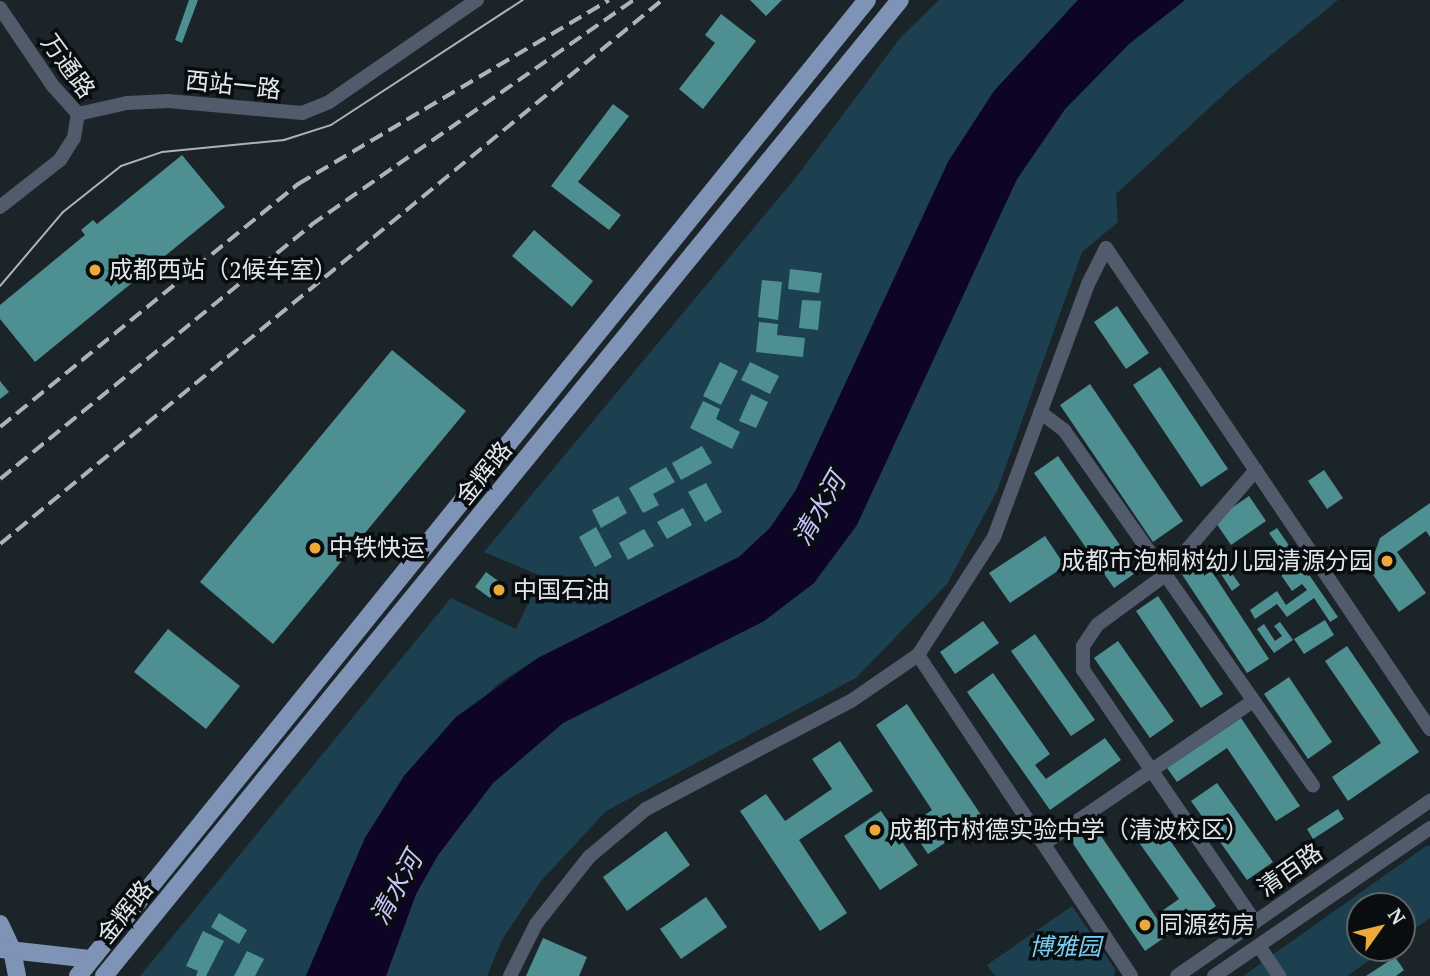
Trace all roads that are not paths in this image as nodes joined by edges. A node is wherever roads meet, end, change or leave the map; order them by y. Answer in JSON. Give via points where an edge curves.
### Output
{"nodes":[{"id":1,"x":477,"y":0,"type":"edge"},
{"id":2,"x":867,"y":0,"type":"edge"},
{"id":3,"x":901,"y":0,"type":"edge"},
{"id":4,"x":912,"y":0,"type":"edge"},
{"id":5,"x":0,"y":8,"type":"edge"},
{"id":6,"x":880,"y":29,"type":"junction"},
{"id":7,"x":78,"y":114,"type":"junction"},
{"id":8,"x":0,"y":207,"type":"edge"},
{"id":9,"x":1040,"y":412,"type":"junction"},
{"id":10,"x":1256,"y":470,"type":"junction"},
{"id":11,"x":1165,"y":575,"type":"junction"},
{"id":12,"x":918,"y":655,"type":"junction"},
{"id":13,"x":1253,"y":701,"type":"junction"},
{"id":14,"x":1430,"y":729,"type":"edge"},
{"id":15,"x":1151,"y":769,"type":"junction"},
{"id":16,"x":1313,"y":786,"type":"dead end"},
{"id":17,"x":1430,"y":801,"type":"edge"},
{"id":18,"x":1430,"y":828,"type":"edge"},
{"id":19,"x":1045,"y":843,"type":"junction"},
{"id":20,"x":1255,"y":922,"type":"junction"},
{"id":21,"x":0,"y":924,"type":"edge"},
{"id":22,"x":1259,"y":946,"type":"junction"},
{"id":23,"x":6,"y":950,"type":"edge"},
{"id":24,"x":91,"y":959,"type":"junction"},
{"id":25,"x":17,"y":976,"type":"edge"},
{"id":26,"x":78,"y":976,"type":"edge"},
{"id":27,"x":104,"y":976,"type":"edge"},
{"id":28,"x":510,"y":976,"type":"edge"},
{"id":29,"x":1131,"y":976,"type":"edge"},
{"id":30,"x":1177,"y":976,"type":"edge"},
{"id":31,"x":1214,"y":976,"type":"edge"},
{"id":32,"x":1279,"y":976,"type":"edge"}],
"edges":[{"from":1,"to":7,"type":"street","name":"西站一路","via":[[329,102],[302,113],[168,101],[127,103]]},
{"from":2,"to":24,"type":"main road","name":"金辉路"},
{"from":3,"to":6,"type":"main road","name":"金辉路"},
{"from":4,"to":6,"type":"main road"},
{"from":5,"to":7,"type":"street","name":"万通路","via":[[53,86]]},
{"from":6,"to":27,"type":"main road","name":"金辉路"},
{"from":7,"to":8,"type":"street","name":"万通路","via":[[74,138],[60,160]]},
{"from":9,"to":10,"type":"street","via":[[1088,284],[1107,248]]},
{"from":9,"to":11,"type":"street","via":[[1064,430]]},
{"from":9,"to":12,"type":"street","via":[[994,537]]},
{"from":10,"to":11,"type":"street"},
{"from":10,"to":14,"type":"street"},
{"from":11,"to":13,"type":"street"},
{"from":11,"to":15,"type":"street","via":[[1097,625],[1083,646],[1083,670]]},
{"from":12,"to":19,"type":"street"},
{"from":12,"to":28,"type":"street","via":[[851,701],[646,810],[589,857],[536,924]]},
{"from":13,"to":15,"type":"street"},
{"from":13,"to":16,"type":"street"},
{"from":15,"to":19,"type":"street"},
{"from":15,"to":20,"type":"street"},
{"from":17,"to":20,"type":"street","name":"清百路"},
{"from":18,"to":22,"type":"street","name":"清百路"},
{"from":19,"to":29,"type":"street"},
{"from":20,"to":30,"type":"street","name":"清百路"},
{"from":21,"to":23,"type":"main road"},
{"from":22,"to":31,"type":"street","name":"清百路"},
{"from":22,"to":32,"type":"street"},
{"from":23,"to":24,"type":"main road"},
{"from":23,"to":25,"type":"main road"},
{"from":24,"to":26,"type":"main road","name":"金辉路"}]}
